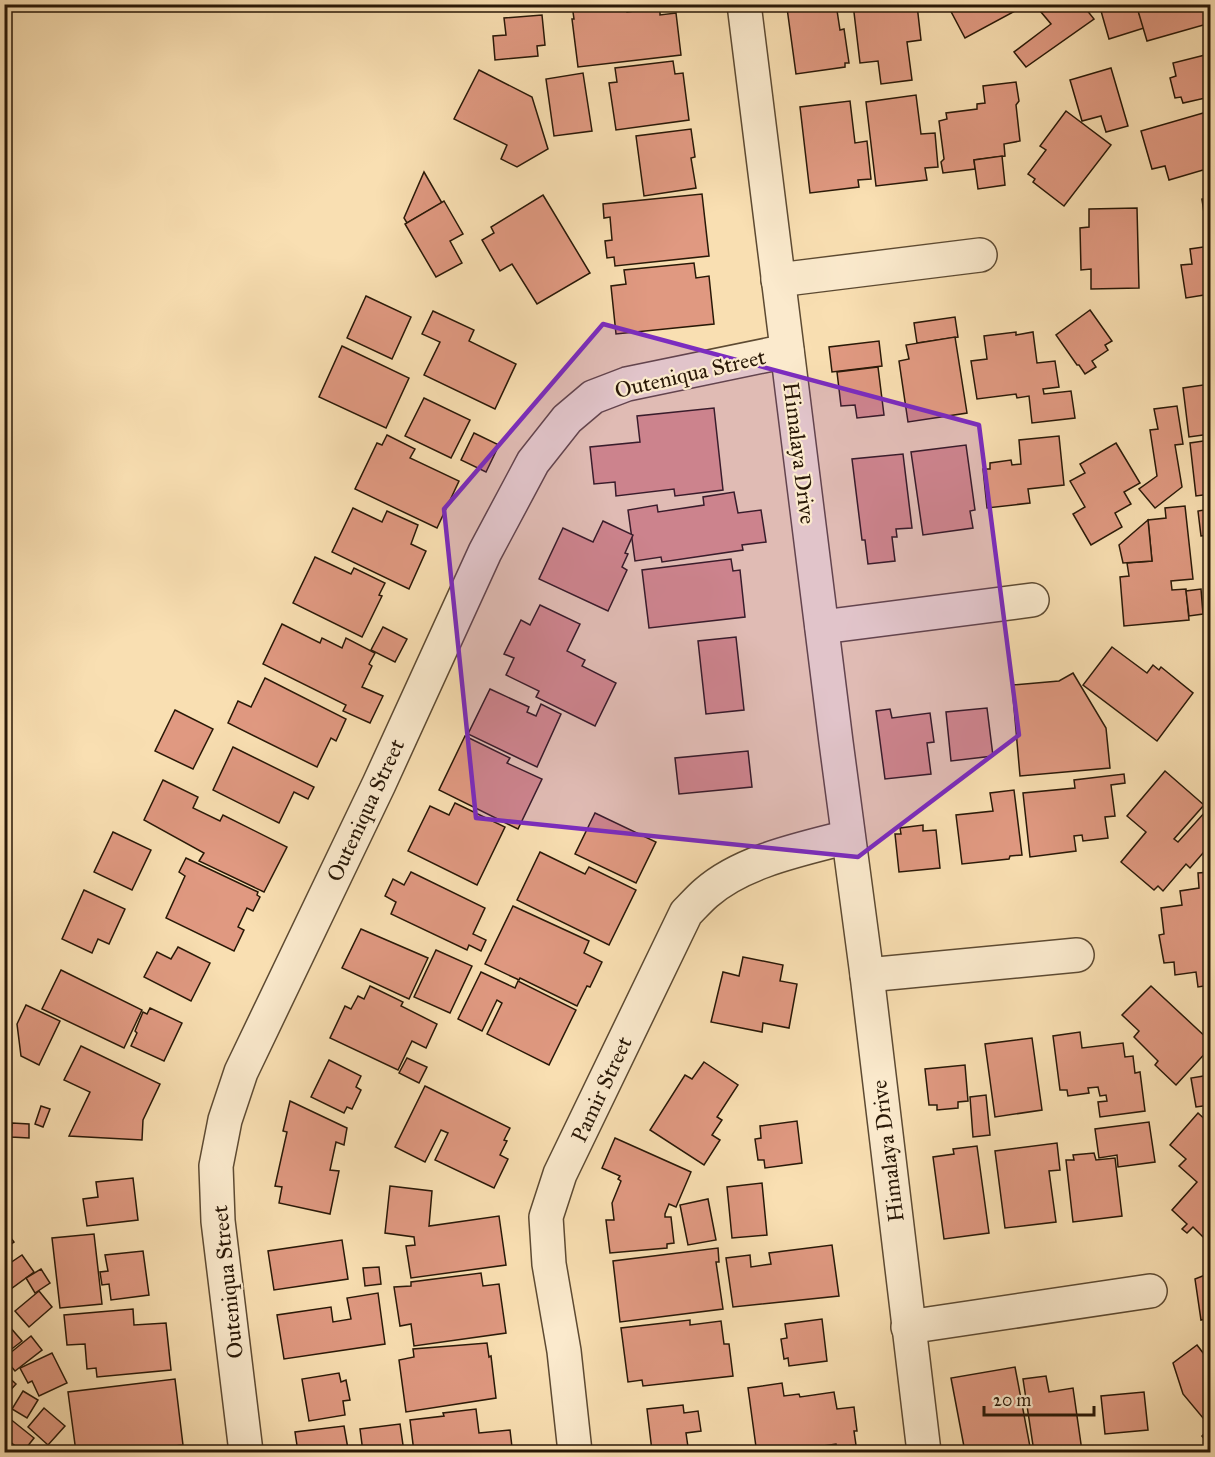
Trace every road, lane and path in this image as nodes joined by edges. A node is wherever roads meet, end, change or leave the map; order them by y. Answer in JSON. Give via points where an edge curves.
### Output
{"nodes":[{"id":1,"x":744,"y":4,"type":"edge"},
{"id":2,"x":980,"y":255,"type":"dead end"},
{"id":3,"x":778,"y":280,"type":"junction"},
{"id":4,"x":787,"y":351,"type":"junction"},
{"id":5,"x":1032,"y":600,"type":"dead end"},
{"id":6,"x":822,"y":627,"type":"junction"},
{"id":7,"x":848,"y":837,"type":"junction"},
{"id":8,"x":1077,"y":955,"type":"dead end"},
{"id":9,"x":867,"y":975,"type":"junction"},
{"id":10,"x":1150,"y":1291,"type":"dead end"},
{"id":11,"x":908,"y":1327,"type":"junction"},
{"id":12,"x":246,"y":1452,"type":"edge"},
{"id":13,"x":575,"y":1452,"type":"edge"},
{"id":14,"x":924,"y":1452,"type":"edge"}],
"edges":[{"from":1,"to":3,"type":"street","name":"Himalaya Drive"},
{"from":2,"to":3,"type":"street"},
{"from":3,"to":4,"type":"street","name":"Himalaya Drive"},
{"from":4,"to":6,"type":"street","name":"Himalaya Drive"},
{"from":4,"to":12,"type":"street","name":"Outeniqua Street","via":[[627,384],[593,397],[567,418],[533,462],[485,552],[251,1050],[225,1120],[216,1166],[218,1221]]},
{"from":5,"to":6,"type":"street"},
{"from":6,"to":7,"type":"street","name":"Himalaya Drive"},
{"from":7,"to":9,"type":"street","name":"Himalaya Drive"},
{"from":7,"to":13,"type":"street","name":"Pamir Street","via":[[787,853],[737,873],[706,892],[686,913],[560,1174],[546,1217]]},
{"from":8,"to":9,"type":"street"},
{"from":9,"to":11,"type":"street","name":"Himalaya Drive"},
{"from":10,"to":11,"type":"street"},
{"from":11,"to":14,"type":"street","name":"Himalaya Drive"}]}
